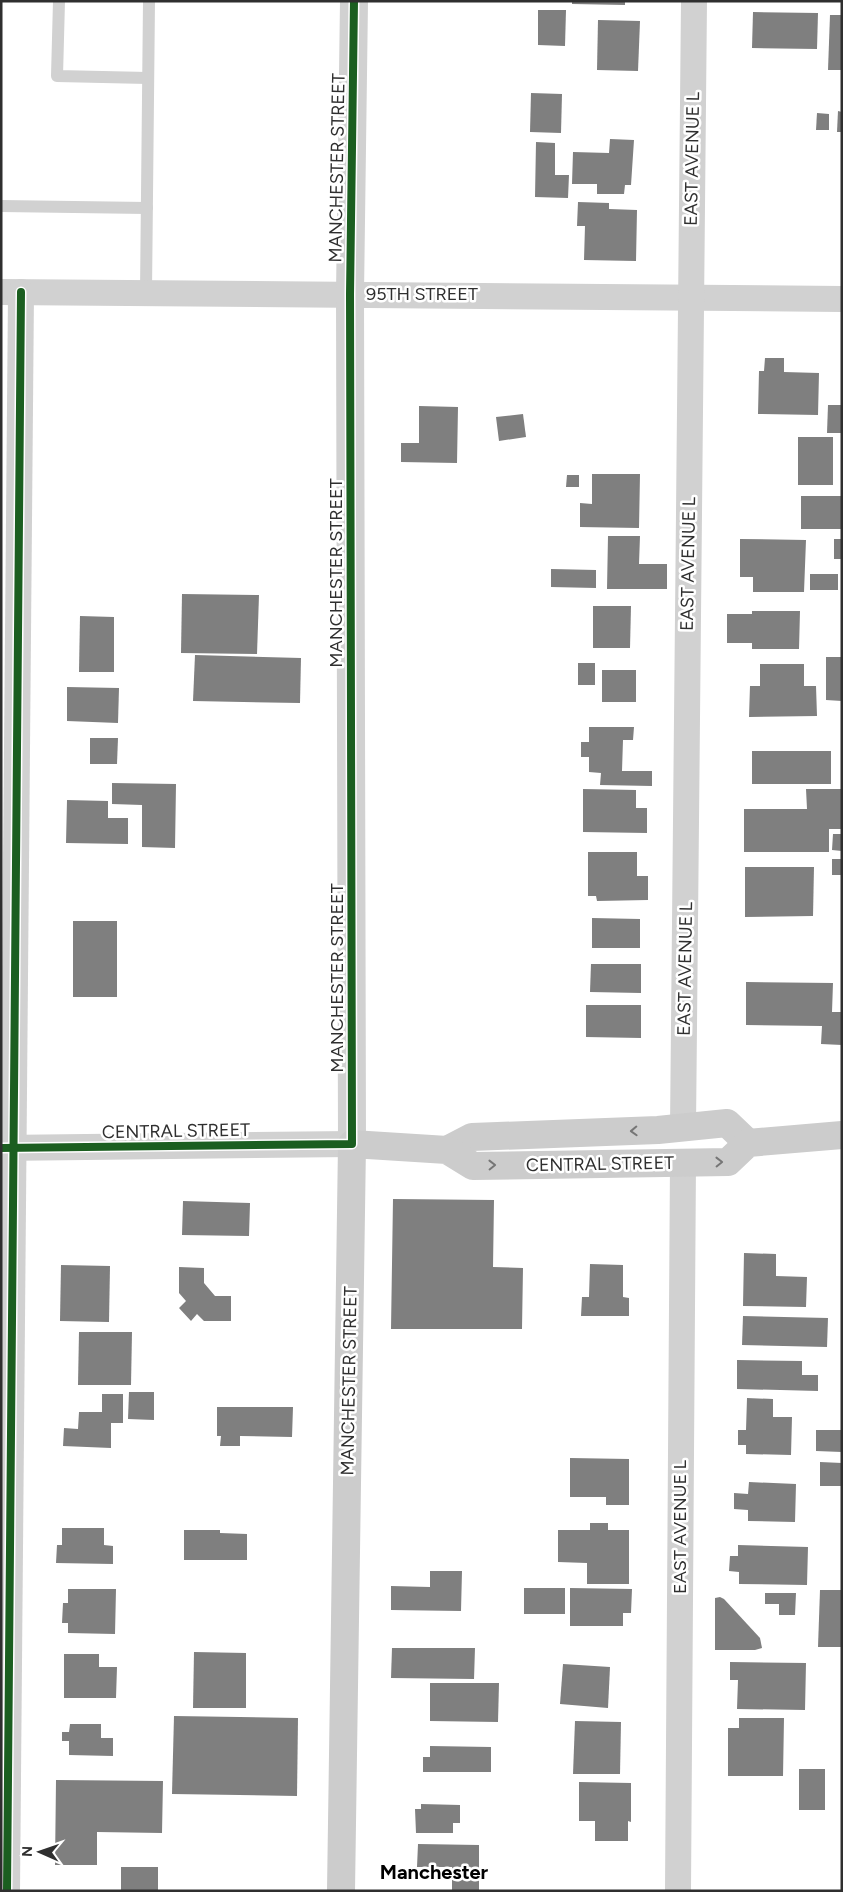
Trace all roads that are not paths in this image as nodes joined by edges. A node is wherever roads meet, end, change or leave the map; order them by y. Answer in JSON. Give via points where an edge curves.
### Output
{"nodes":[{"id":1,"x":59,"y":1,"type":"edge"},
{"id":2,"x":149,"y":1,"type":"edge"},
{"id":3,"x":354,"y":1,"type":"edge"},
{"id":4,"x":694,"y":1,"type":"edge"},
{"id":5,"x":148,"y":78,"type":"junction"},
{"id":6,"x":1,"y":206,"type":"edge"},
{"id":7,"x":147,"y":208,"type":"junction"},
{"id":8,"x":11,"y":292,"type":"edge"},
{"id":9,"x":146,"y":292,"type":"junction"},
{"id":10,"x":350,"y":294,"type":"junction"},
{"id":11,"x":690,"y":296,"type":"junction"},
{"id":12,"x":842,"y":299,"type":"edge"},
{"id":13,"x":842,"y":1118,"type":"edge"},
{"id":14,"x":683,"y":1128,"type":"junction"},
{"id":15,"x":842,"y":1135,"type":"edge"},
{"id":16,"x":780,"y":1140,"type":"junction"},
{"id":17,"x":748,"y":1142,"type":"junction"},
{"id":18,"x":352,"y":1144,"type":"junction"},
{"id":19,"x":7,"y":1148,"type":"edge"},
{"id":20,"x":842,"y":1149,"type":"edge"},
{"id":21,"x":447,"y":1150,"type":"junction"},
{"id":22,"x":683,"y":1162,"type":"junction"},
{"id":23,"x":7,"y":1891,"type":"edge"},
{"id":24,"x":341,"y":1891,"type":"edge"},
{"id":25,"x":678,"y":1891,"type":"edge"}],
"edges":[{"from":1,"to":5,"type":"lane","via":[[57,76]]},
{"from":2,"to":5,"type":"lane"},
{"from":3,"to":10,"type":"street","name":"MANCHESTER STREET"},
{"from":4,"to":11,"type":"street","name":"EAST AVENUE L"},
{"from":5,"to":7,"type":"lane"},
{"from":6,"to":7,"type":"lane"},
{"from":7,"to":9,"type":"lane"},
{"from":8,"to":9,"type":"street","name":"95TH STREET"},
{"from":8,"to":19,"type":"street"},
{"from":9,"to":10,"type":"street","name":"95TH STREET"},
{"from":10,"to":11,"type":"street","name":"95TH STREET"},
{"from":10,"to":18,"type":"street","name":"MANCHESTER STREET"},
{"from":11,"to":12,"type":"street","name":"95TH STREET"},
{"from":11,"to":14,"type":"street","name":"EAST AVENUE L"},
{"from":13,"to":16,"type":"main road"},
{"from":14,"to":17,"type":"main road","name":"CENTRAL STREET","via":[[727,1123]]},
{"from":14,"to":21,"type":"main road","name":"CENTRAL STREET","one_way":true,"via":[[472,1137]]},
{"from":15,"to":16,"type":"main road"},
{"from":16,"to":17,"type":"main road"},
{"from":16,"to":20,"type":"main road"},
{"from":22,"to":17,"type":"main road","name":"CENTRAL STREET","one_way":true,"via":[[728,1162]]},
{"from":18,"to":19,"type":"street","name":"CENTRAL STREET"},
{"from":18,"to":21,"type":"main road","name":"CENTRAL STREET"},
{"from":18,"to":24,"type":"main road","name":"MANCHESTER STREET"},
{"from":19,"to":23,"type":"street"},
{"from":21,"to":22,"type":"main road","name":"CENTRAL STREET","one_way":true,"via":[[473,1166]]},
{"from":22,"to":25,"type":"street","name":"EAST AVENUE L"}]}
